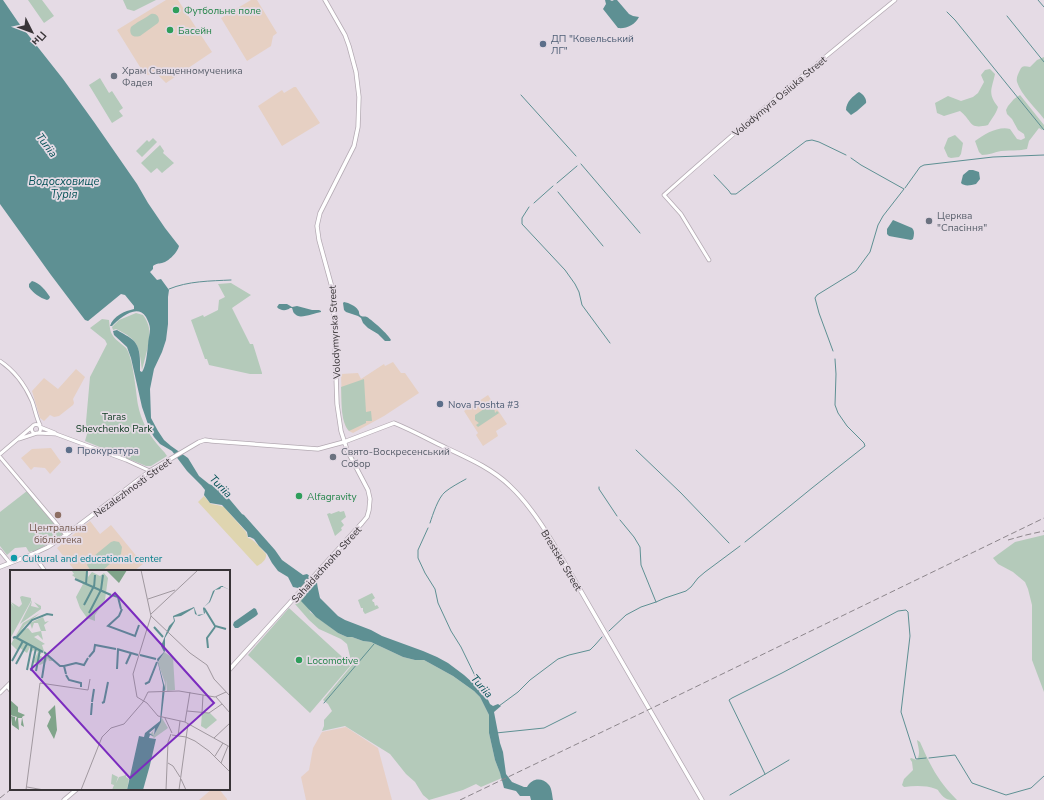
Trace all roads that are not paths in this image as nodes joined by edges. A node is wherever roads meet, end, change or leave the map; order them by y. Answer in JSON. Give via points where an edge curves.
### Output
{"nodes":[{"id":1,"x":325,"y":0,"type":"edge"},
{"id":2,"x":895,"y":0,"type":"edge"},
{"id":3,"x":709,"y":260,"type":"dead end"},
{"id":4,"x":0,"y":361,"type":"edge"},
{"id":5,"x":36,"y":418,"type":"junction"},
{"id":6,"x":33,"y":425,"type":"junction"},
{"id":7,"x":40,"y":426,"type":"junction"},
{"id":8,"x":38,"y":433,"type":"junction"},
{"id":9,"x":56,"y":434,"type":"junction"},
{"id":10,"x":17,"y":439,"type":"junction"},
{"id":11,"x":344,"y":442,"type":"junction"},
{"id":12,"x":0,"y":454,"type":"edge"},
{"id":13,"x":0,"y":457,"type":"edge"},
{"id":14,"x":150,"y":471,"type":"junction"},
{"id":15,"x":66,"y":535,"type":"junction"},
{"id":16,"x":0,"y":551,"type":"edge"},
{"id":17,"x":33,"y":554,"type":"junction"},
{"id":18,"x":10,"y":563,"type":"junction"},
{"id":19,"x":0,"y":566,"type":"edge"},
{"id":20,"x":44,"y":570,"type":"edge"},
{"id":21,"x":230,"y":669,"type":"edge"},
{"id":22,"x":10,"y":683,"type":"edge"},
{"id":23,"x":7,"y":686,"type":"junction"},
{"id":24,"x":10,"y":690,"type":"edge"},
{"id":25,"x":0,"y":693,"type":"edge"},
{"id":26,"x":76,"y":790,"type":"edge"},
{"id":27,"x":64,"y":800,"type":"edge"},
{"id":28,"x":702,"y":800,"type":"edge"}],
"edges":[{"from":1,"to":11,"type":"main road","name":"Volodymyrska Street","via":[[350,46],[360,98],[354,146],[320,213],[317,226],[333,291],[337,404]]},
{"from":2,"to":3,"type":"street","name":"Volodymyra Osiiuka Street","via":[[762,109],[664,195],[681,214]]},
{"from":4,"to":5,"type":"street","via":[[12,370],[24,386]]},
{"from":5,"to":6,"type":"street"},
{"from":5,"to":7,"type":"street"},
{"from":6,"to":7,"type":"street"},
{"from":6,"to":8,"type":"street","via":[[33,432]]},
{"from":6,"to":10,"type":"street"},
{"from":7,"to":8,"type":"street"},
{"from":7,"to":9,"type":"street"},
{"from":8,"to":9,"type":"street"},
{"from":8,"to":10,"type":"street"},
{"from":9,"to":14,"type":"street"},
{"from":10,"to":12,"type":"street"},
{"from":11,"to":14,"type":"main road","name":"Nezalezhnosti Street","via":[[318,449],[205,440]]},
{"from":11,"to":21,"type":"main road","name":"Sahaidachnoho Street","via":[[368,490],[370,498],[367,517]]},
{"from":11,"to":28,"type":"main road","name":"Brestska Street","via":[[394,423],[481,465],[512,487],[534,513],[553,543]]},
{"from":13,"to":15,"type":"street"},
{"from":14,"to":15,"type":"main road","name":"Nezalezhnosti Street"},
{"from":15,"to":17,"type":"main road","name":"Nezalezhnosti Street"},
{"from":16,"to":18,"type":"street"},
{"from":17,"to":18,"type":"main road","name":"Nezalezhnosti Street"},
{"from":17,"to":20,"type":"street"},
{"from":18,"to":19,"type":"main road","name":"Nezalezhnosti Street"},
{"from":22,"to":23,"type":"street"},
{"from":23,"to":24,"type":"street"},
{"from":23,"to":25,"type":"street"},
{"from":26,"to":27,"type":"main road"}]}
